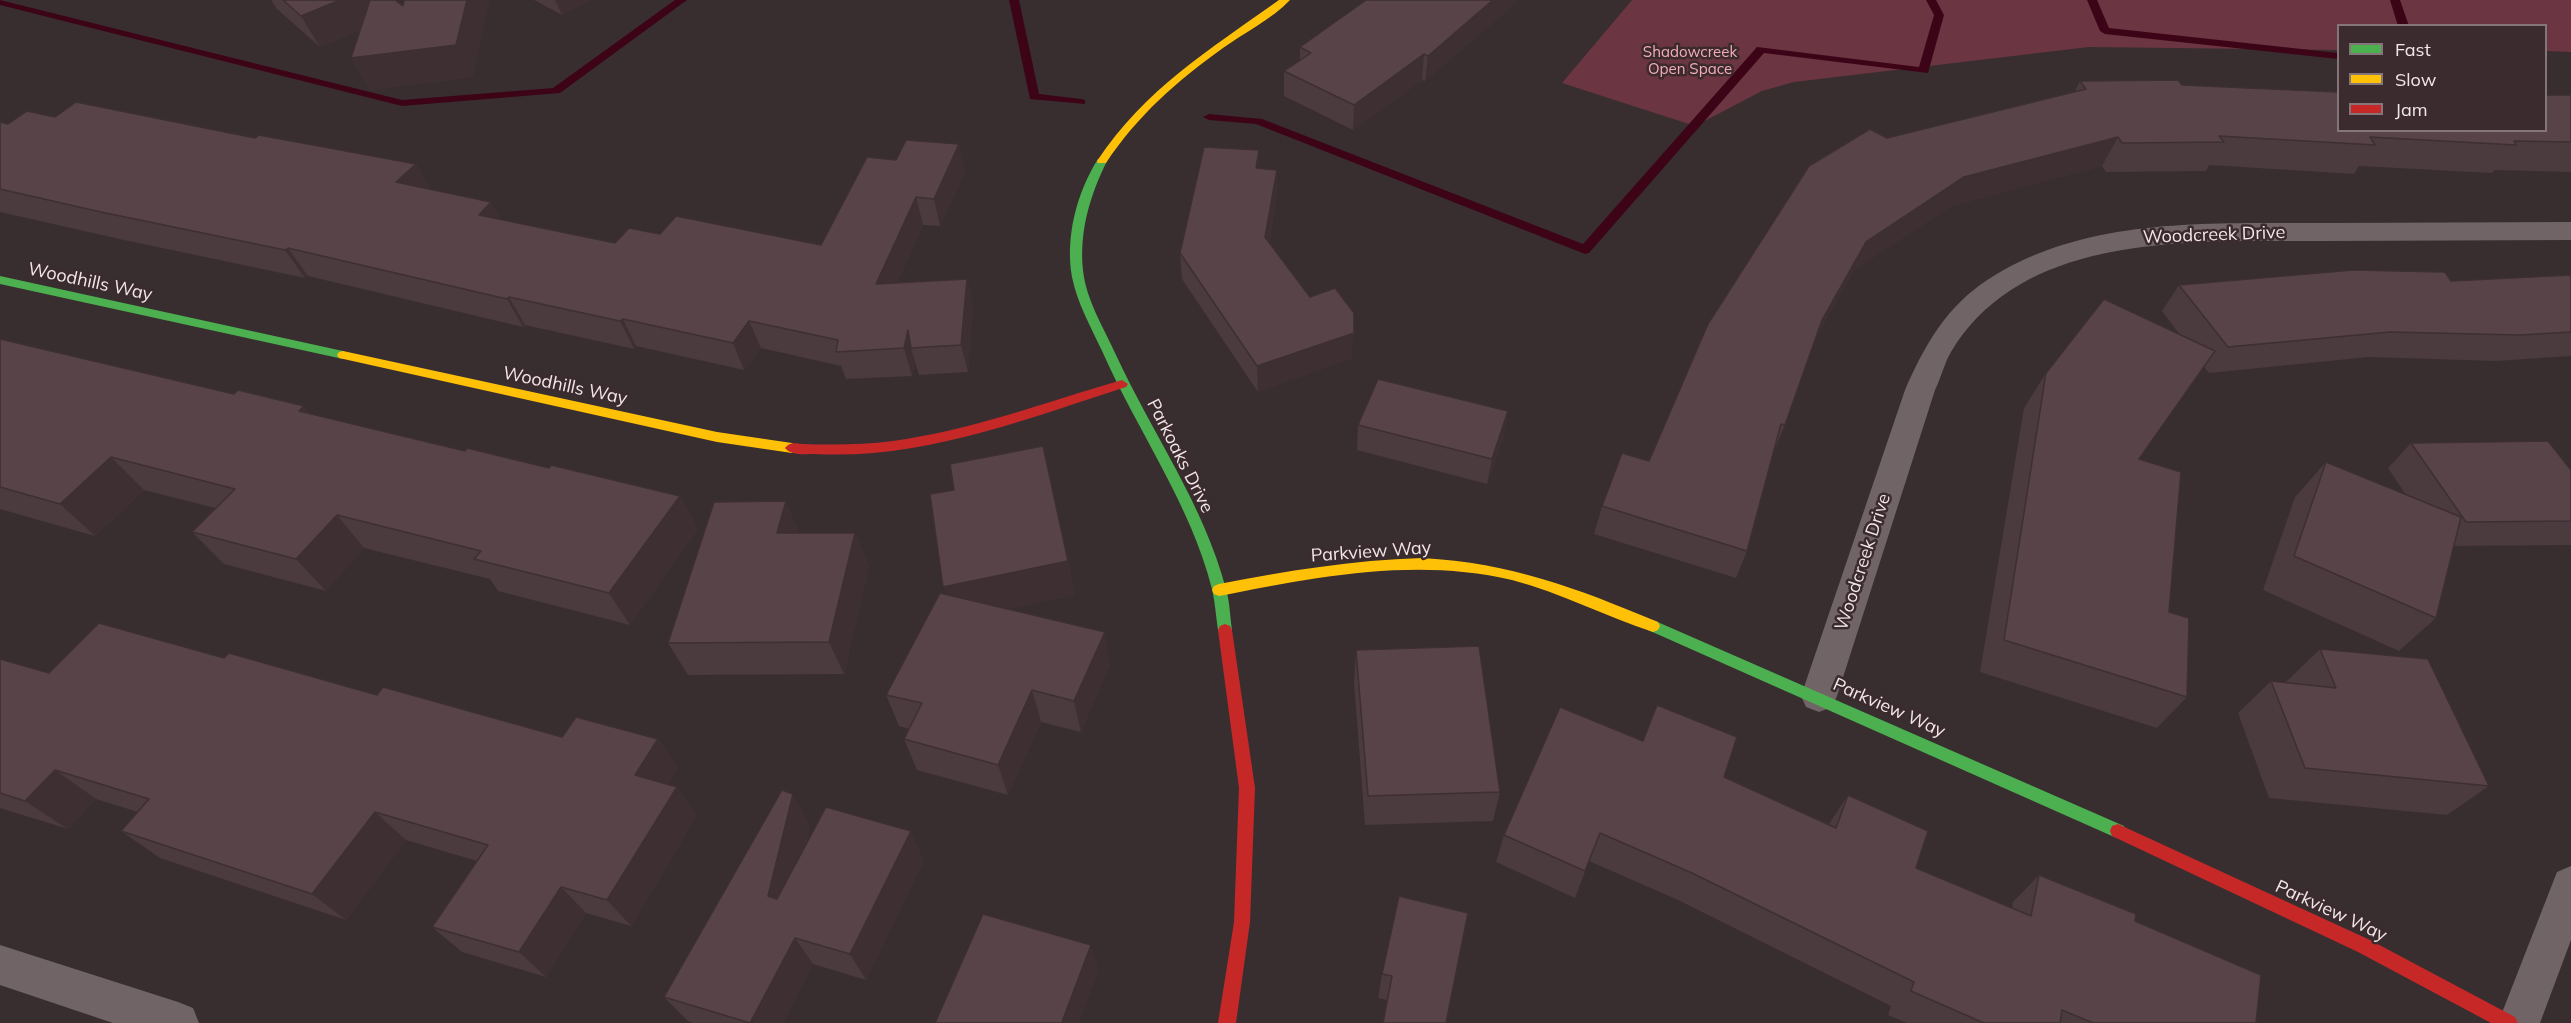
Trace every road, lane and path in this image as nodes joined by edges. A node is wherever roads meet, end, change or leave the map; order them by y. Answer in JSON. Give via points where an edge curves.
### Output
{"nodes":[{"id":1,"x":1286,"y":0,"type":"edge"},
{"id":2,"x":2571,"y":231,"type":"edge"},
{"id":3,"x":0,"y":280,"type":"edge"},
{"id":4,"x":1122,"y":384,"type":"junction"},
{"id":5,"x":1219,"y":590,"type":"junction"},
{"id":6,"x":1819,"y":696,"type":"junction"},
{"id":7,"x":2571,"y":885,"type":"edge"},
{"id":8,"x":0,"y":965,"type":"edge"},
{"id":9,"x":178,"y":1023,"type":"edge"},
{"id":10,"x":1227,"y":1023,"type":"edge"},
{"id":11,"x":2509,"y":1023,"type":"edge"},
{"id":12,"x":2519,"y":1023,"type":"edge"}],
"edges":[{"from":1,"to":4,"type":"street","name":"Parkoaks Drive","via":[[1169,85],[1109,148],[1088,185],[1078,226],[1077,271]]},
{"from":2,"to":6,"type":"street","name":"Woodcreek Drive","via":[[2176,232],[2113,240],[2057,255],[2009,278],[1968,309],[1940,345],[1920,390]]},
{"from":3,"to":4,"type":"street","name":"Woodhills Way","via":[[769,446],[848,451],[920,443],[987,427]]},
{"from":4,"to":5,"type":"street","name":"Parkoaks Drive","via":[[1172,475],[1200,535]]},
{"from":5,"to":6,"type":"street","name":"Parkview Way","via":[[1290,576],[1413,564],[1489,570],[1565,589]]},
{"from":5,"to":10,"type":"street","name":"Parkoaks Drive","via":[[1247,788],[1242,922]]},
{"from":6,"to":11,"type":"street","name":"Parkview Way","via":[[2308,919],[2414,970]]},
{"from":7,"to":12,"type":"street"},
{"from":8,"to":9,"type":"street"}]}
